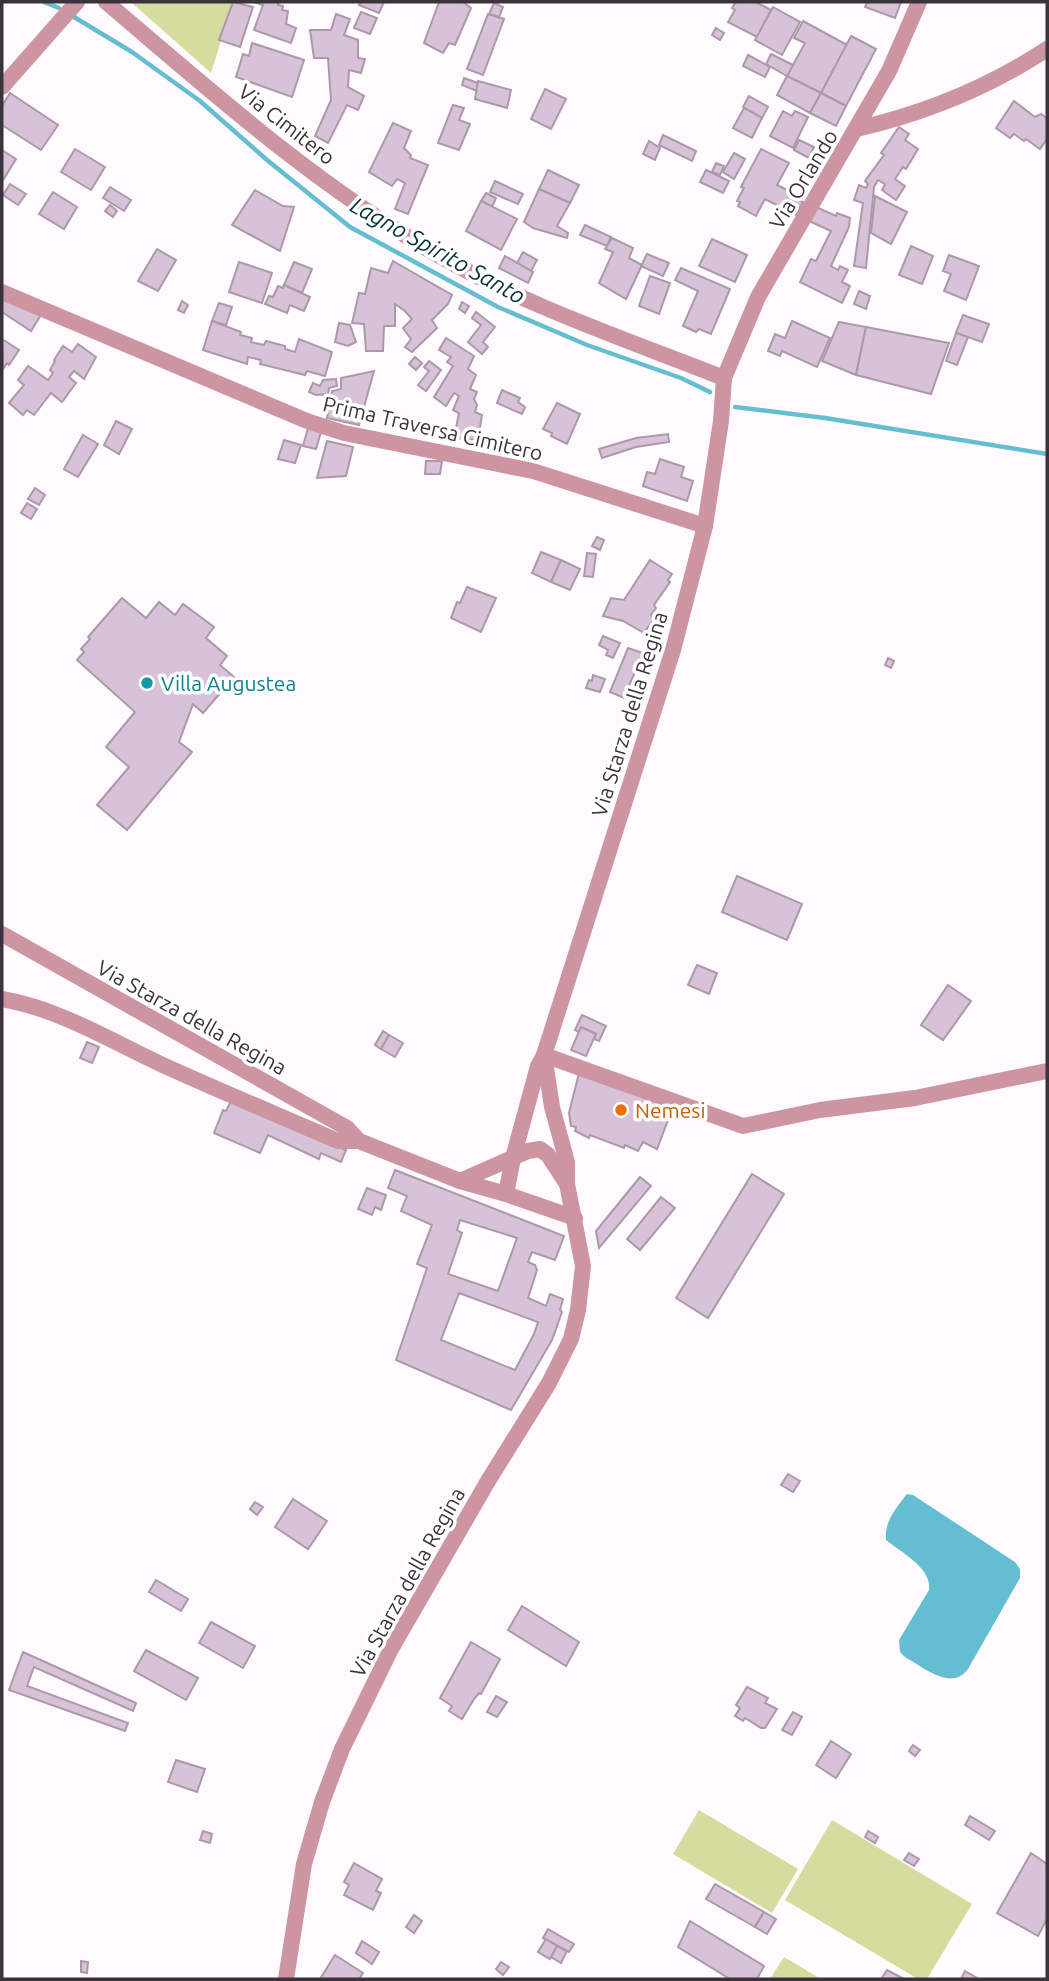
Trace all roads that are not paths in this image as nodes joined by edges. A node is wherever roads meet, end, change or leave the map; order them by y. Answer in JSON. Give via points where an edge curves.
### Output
{"nodes":[{"id":1,"x":77,"y":2,"type":"edge"},
{"id":2,"x":107,"y":2,"type":"edge"},
{"id":3,"x":919,"y":2,"type":"edge"},
{"id":4,"x":1047,"y":49,"type":"edge"},
{"id":5,"x":2,"y":87,"type":"edge"},
{"id":6,"x":857,"y":129,"type":"junction"},
{"id":7,"x":2,"y":292,"type":"edge"},
{"id":8,"x":724,"y":378,"type":"junction"},
{"id":9,"x":705,"y":526,"type":"junction"},
{"id":10,"x":2,"y":934,"type":"edge"},
{"id":11,"x":2,"y":999,"type":"edge"},
{"id":12,"x":544,"y":1055,"type":"junction"},
{"id":13,"x":1047,"y":1071,"type":"edge"},
{"id":14,"x":359,"y":1141,"type":"junction"},
{"id":15,"x":513,"y":1158,"type":"junction"},
{"id":16,"x":460,"y":1181,"type":"junction"},
{"id":17,"x":567,"y":1184,"type":"junction"},
{"id":18,"x":506,"y":1194,"type":"junction"},
{"id":19,"x":575,"y":1218,"type":"junction"},
{"id":20,"x":286,"y":1979,"type":"edge"}],
"edges":[{"from":1,"to":5,"type":"street"},
{"from":2,"to":8,"type":"street","name":"Via Cimitero","via":[[238,113],[408,237],[505,291]]},
{"from":3,"to":6,"type":"street","name":"Via Orlando"},
{"from":4,"to":6,"type":"street","via":[[970,93]]},
{"from":6,"to":8,"type":"street","name":"Via Orlando","via":[[758,297]]},
{"from":7,"to":9,"type":"street","name":"Prima Traversa Cimitero","via":[[307,421],[344,433],[533,471]]},
{"from":8,"to":9,"type":"street","name":"Via Starza della Regina"},
{"from":9,"to":12,"type":"street","name":"Via Starza della Regina","via":[[673,650]]},
{"from":10,"to":14,"type":"street","name":"Via Starza della Regina","via":[[347,1128]]},
{"from":11,"to":14,"type":"street","name":"Via Starza della Regina","via":[[80,1025],[338,1140]]},
{"from":12,"to":13,"type":"street","via":[[743,1126],[968,1089]]},
{"from":12,"to":15,"type":"street","name":"Via Starza della Regina"},
{"from":12,"to":17,"type":"street","name":"Via Starza della Regina","via":[[567,1161]]},
{"from":14,"to":16,"type":"street","name":"Via Starza della Regina"},
{"from":15,"to":16,"type":"street","name":"Via Starza della Regina"},
{"from":15,"to":17,"type":"street","name":"Via Starza della Regina","via":[[540,1149]]},
{"from":15,"to":18,"type":"street","name":"Via Starza della Regina"},
{"from":16,"to":18,"type":"street","name":"Via Starza della Regina"},
{"from":17,"to":19,"type":"street","name":"Via Starza della Regina"},
{"from":18,"to":19,"type":"street","name":"Via Starza della Regina"},
{"from":19,"to":20,"type":"street","name":"Via Starza della Regina","via":[[583,1266],[571,1339],[398,1638],[342,1749],[304,1864]]}]}
